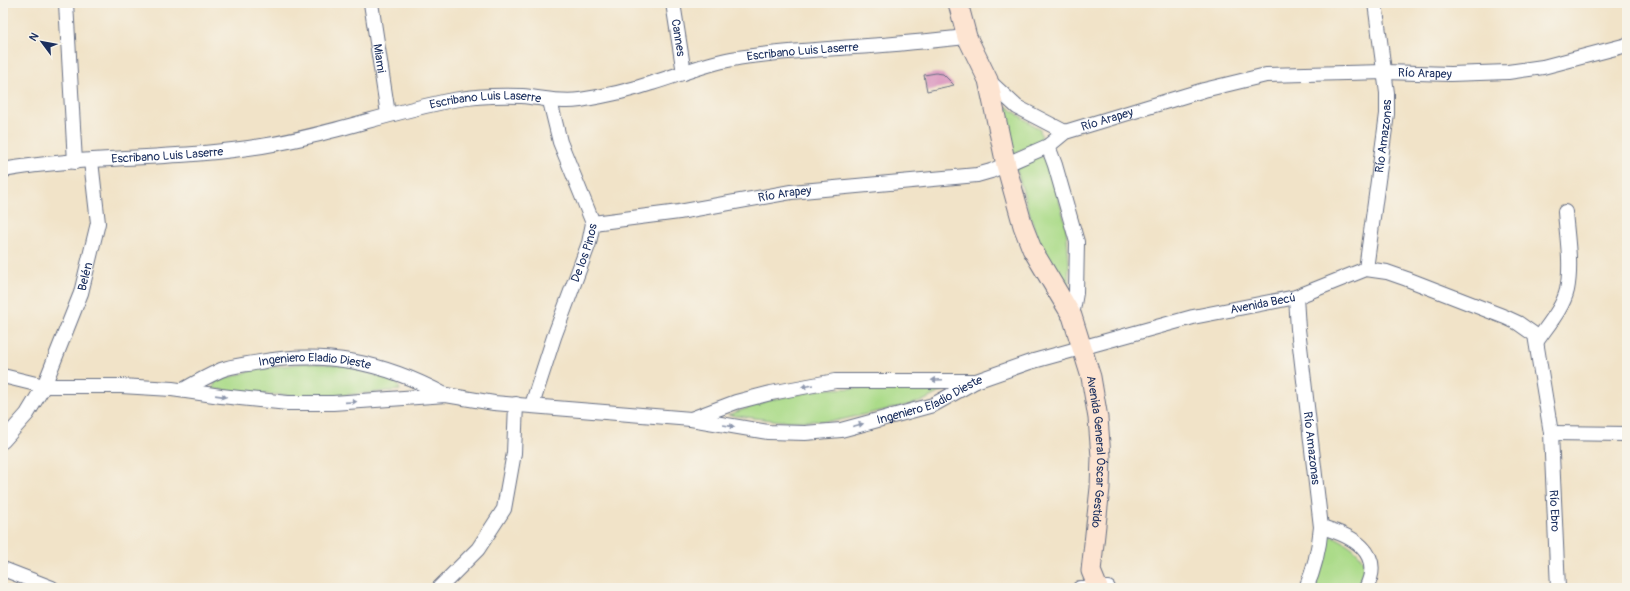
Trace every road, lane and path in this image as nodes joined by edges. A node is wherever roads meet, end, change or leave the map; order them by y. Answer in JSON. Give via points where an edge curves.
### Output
{"nodes":[{"id":1,"x":66,"y":3,"type":"edge"},
{"id":2,"x":370,"y":3,"type":"edge"},
{"id":3,"x":673,"y":3,"type":"edge"},
{"id":4,"x":958,"y":3,"type":"edge"},
{"id":5,"x":1375,"y":3,"type":"edge"},
{"id":6,"x":967,"y":37,"type":"junction"},
{"id":7,"x":1627,"y":45,"type":"edge"},
{"id":8,"x":1385,"y":72,"type":"junction"},
{"id":9,"x":684,"y":73,"type":"junction"},
{"id":10,"x":988,"y":80,"type":"junction"},
{"id":11,"x":550,"y":101,"type":"junction"},
{"id":12,"x":388,"y":114,"type":"junction"},
{"id":13,"x":1065,"y":132,"type":"junction"},
{"id":14,"x":1048,"y":146,"type":"junction"},
{"id":15,"x":91,"y":161,"type":"junction"},
{"id":16,"x":75,"y":162,"type":"junction"},
{"id":17,"x":1006,"y":165,"type":"junction"},
{"id":18,"x":3,"y":170,"type":"edge"},
{"id":19,"x":1565,"y":212,"type":"dead end"},
{"id":20,"x":593,"y":223,"type":"junction"},
{"id":21,"x":1366,"y":270,"type":"junction"},
{"id":22,"x":1296,"y":298,"type":"junction"},
{"id":23,"x":1072,"y":316,"type":"junction"},
{"id":24,"x":1537,"y":341,"type":"junction"},
{"id":25,"x":1082,"y":347,"type":"junction"},
{"id":26,"x":3,"y":376,"type":"edge"},
{"id":27,"x":976,"y":381,"type":"junction"},
{"id":28,"x":44,"y":386,"type":"junction"},
{"id":29,"x":183,"y":390,"type":"junction"},
{"id":30,"x":446,"y":395,"type":"junction"},
{"id":31,"x":516,"y":404,"type":"junction"},
{"id":32,"x":532,"y":405,"type":"junction"},
{"id":33,"x":691,"y":419,"type":"junction"},
{"id":34,"x":1551,"y":433,"type":"junction"},
{"id":35,"x":1627,"y":434,"type":"edge"},
{"id":36,"x":3,"y":441,"type":"edge"},
{"id":37,"x":1321,"y":527,"type":"junction"},
{"id":38,"x":3,"y":568,"type":"edge"},
{"id":39,"x":52,"y":588,"type":"edge"},
{"id":40,"x":438,"y":588,"type":"edge"},
{"id":41,"x":1096,"y":588,"type":"edge"},
{"id":42,"x":1306,"y":588,"type":"edge"},
{"id":43,"x":1366,"y":588,"type":"edge"},
{"id":44,"x":1558,"y":588,"type":"edge"}],
"edges":[{"from":1,"to":16,"type":"street"},
{"from":2,"to":12,"type":"street","name":"Miami"},
{"from":3,"to":9,"type":"street","name":"Cannes"},
{"from":4,"to":6,"type":"street","name":"Avenida General Óscar Gestido"},
{"from":5,"to":8,"type":"street","name":"Río Amazonas"},
{"from":6,"to":9,"type":"street","name":"Escribano Luis Laserre","via":[[852,48],[787,51],[709,63]]},
{"from":6,"to":10,"type":"street","name":"Avenida General Óscar Gestido"},
{"from":7,"to":8,"type":"street","name":"Río Arapey","via":[[1543,67],[1508,72]]},
{"from":8,"to":13,"type":"street","name":"Río Arapey","via":[[1266,75],[1204,90]]},
{"from":8,"to":21,"type":"street","name":"Río Amazonas","via":[[1387,114]]},
{"from":9,"to":11,"type":"street","name":"Escribano Luis Laserre","via":[[616,94]]},
{"from":10,"to":13,"type":"street","name":"Avenida General Óscar Gestido","via":[[1017,106]]},
{"from":10,"to":17,"type":"street","name":"Avenida General Óscar Gestido"},
{"from":11,"to":12,"type":"street","name":"Escribano Luis Laserre","via":[[523,96],[486,96]]},
{"from":11,"to":20,"type":"street","name":"De los Pinos","via":[[560,142]]},
{"from":12,"to":15,"type":"street","name":"Escribano Luis Laserre","via":[[324,134],[261,146]]},
{"from":13,"to":14,"type":"street","name":"Río Arapey"},
{"from":14,"to":17,"type":"street","name":"Río Arapey"},
{"from":14,"to":23,"type":"street","name":"Avenida General Óscar Gestido","via":[[1077,242],[1076,293]]},
{"from":15,"to":16,"type":"street","name":"Escribano Luis Laserre"},
{"from":15,"to":28,"type":"street","name":"Belén","via":[[98,223],[89,267]]},
{"from":16,"to":18,"type":"street","name":"Escribano Luis Laserre","via":[[29,165]]},
{"from":17,"to":20,"type":"street","name":"Río Arapey","via":[[978,175],[791,192],[679,212]]},
{"from":17,"to":23,"type":"street","name":"Avenida General Óscar Gestido","via":[[1032,249]]},
{"from":19,"to":24,"type":"street","via":[[1567,290],[1561,305]]},
{"from":20,"to":32,"type":"street","name":"De los Pinos","via":[[589,243]]},
{"from":21,"to":22,"type":"street","name":"Avenida Becú"},
{"from":21,"to":24,"type":"street","name":"Avenida Becú","via":[[1387,272],[1518,323],[1532,331]]},
{"from":22,"to":25,"type":"street","name":"Avenida Becú","via":[[1193,317]]},
{"from":22,"to":37,"type":"street","name":"Río Amazonas"},
{"from":23,"to":25,"type":"street","name":"Avenida General Óscar Gestido"},
{"from":24,"to":34,"type":"street","name":"Río Ebro"},
{"from":25,"to":27,"type":"street","name":"Avenida Becú"},
{"from":25,"to":41,"type":"street","name":"Avenida General Óscar Gestido","via":[[1091,377],[1101,457],[1100,488],[1091,560]]},
{"from":26,"to":28,"type":"street","name":"Ingeniero Eladio Dieste"},
{"from":27,"to":33,"type":"street","name":"Ingeniero Eladio Dieste","one_way":true,"via":[[835,381],[743,400]]},
{"from":33,"to":27,"type":"street","name":"Ingeniero Eladio Dieste","one_way":true,"via":[[768,432],[841,430],[933,405]]},
{"from":28,"to":29,"type":"street","name":"Ingeniero Eladio Dieste","via":[[121,386]]},
{"from":28,"to":36,"type":"street","via":[[27,414]]},
{"from":29,"to":30,"type":"street","name":"Ingeniero Eladio Dieste","one_way":true,"via":[[288,403],[333,403]]},
{"from":29,"to":30,"type":"street","name":"Ingeniero Eladio Dieste","via":[[222,370],[260,362],[315,357],[338,358],[374,366],[416,379]]},
{"from":30,"to":31,"type":"street","name":"Ingeniero Eladio Dieste"},
{"from":31,"to":32,"type":"street","name":"Ingeniero Eladio Dieste"},
{"from":31,"to":40,"type":"street","via":[[514,453],[504,508],[478,549]]},
{"from":32,"to":33,"type":"street","name":"Ingeniero Eladio Dieste"},
{"from":34,"to":35,"type":"street"},
{"from":34,"to":44,"type":"street","name":"Río Ebro"},
{"from":37,"to":42,"type":"street","name":"Río Amazonas","via":[[1319,549]]},
{"from":37,"to":43,"type":"street","via":[[1340,532],[1357,542],[1368,554],[1373,565],[1372,578]]},
{"from":38,"to":39,"type":"street"}]}
